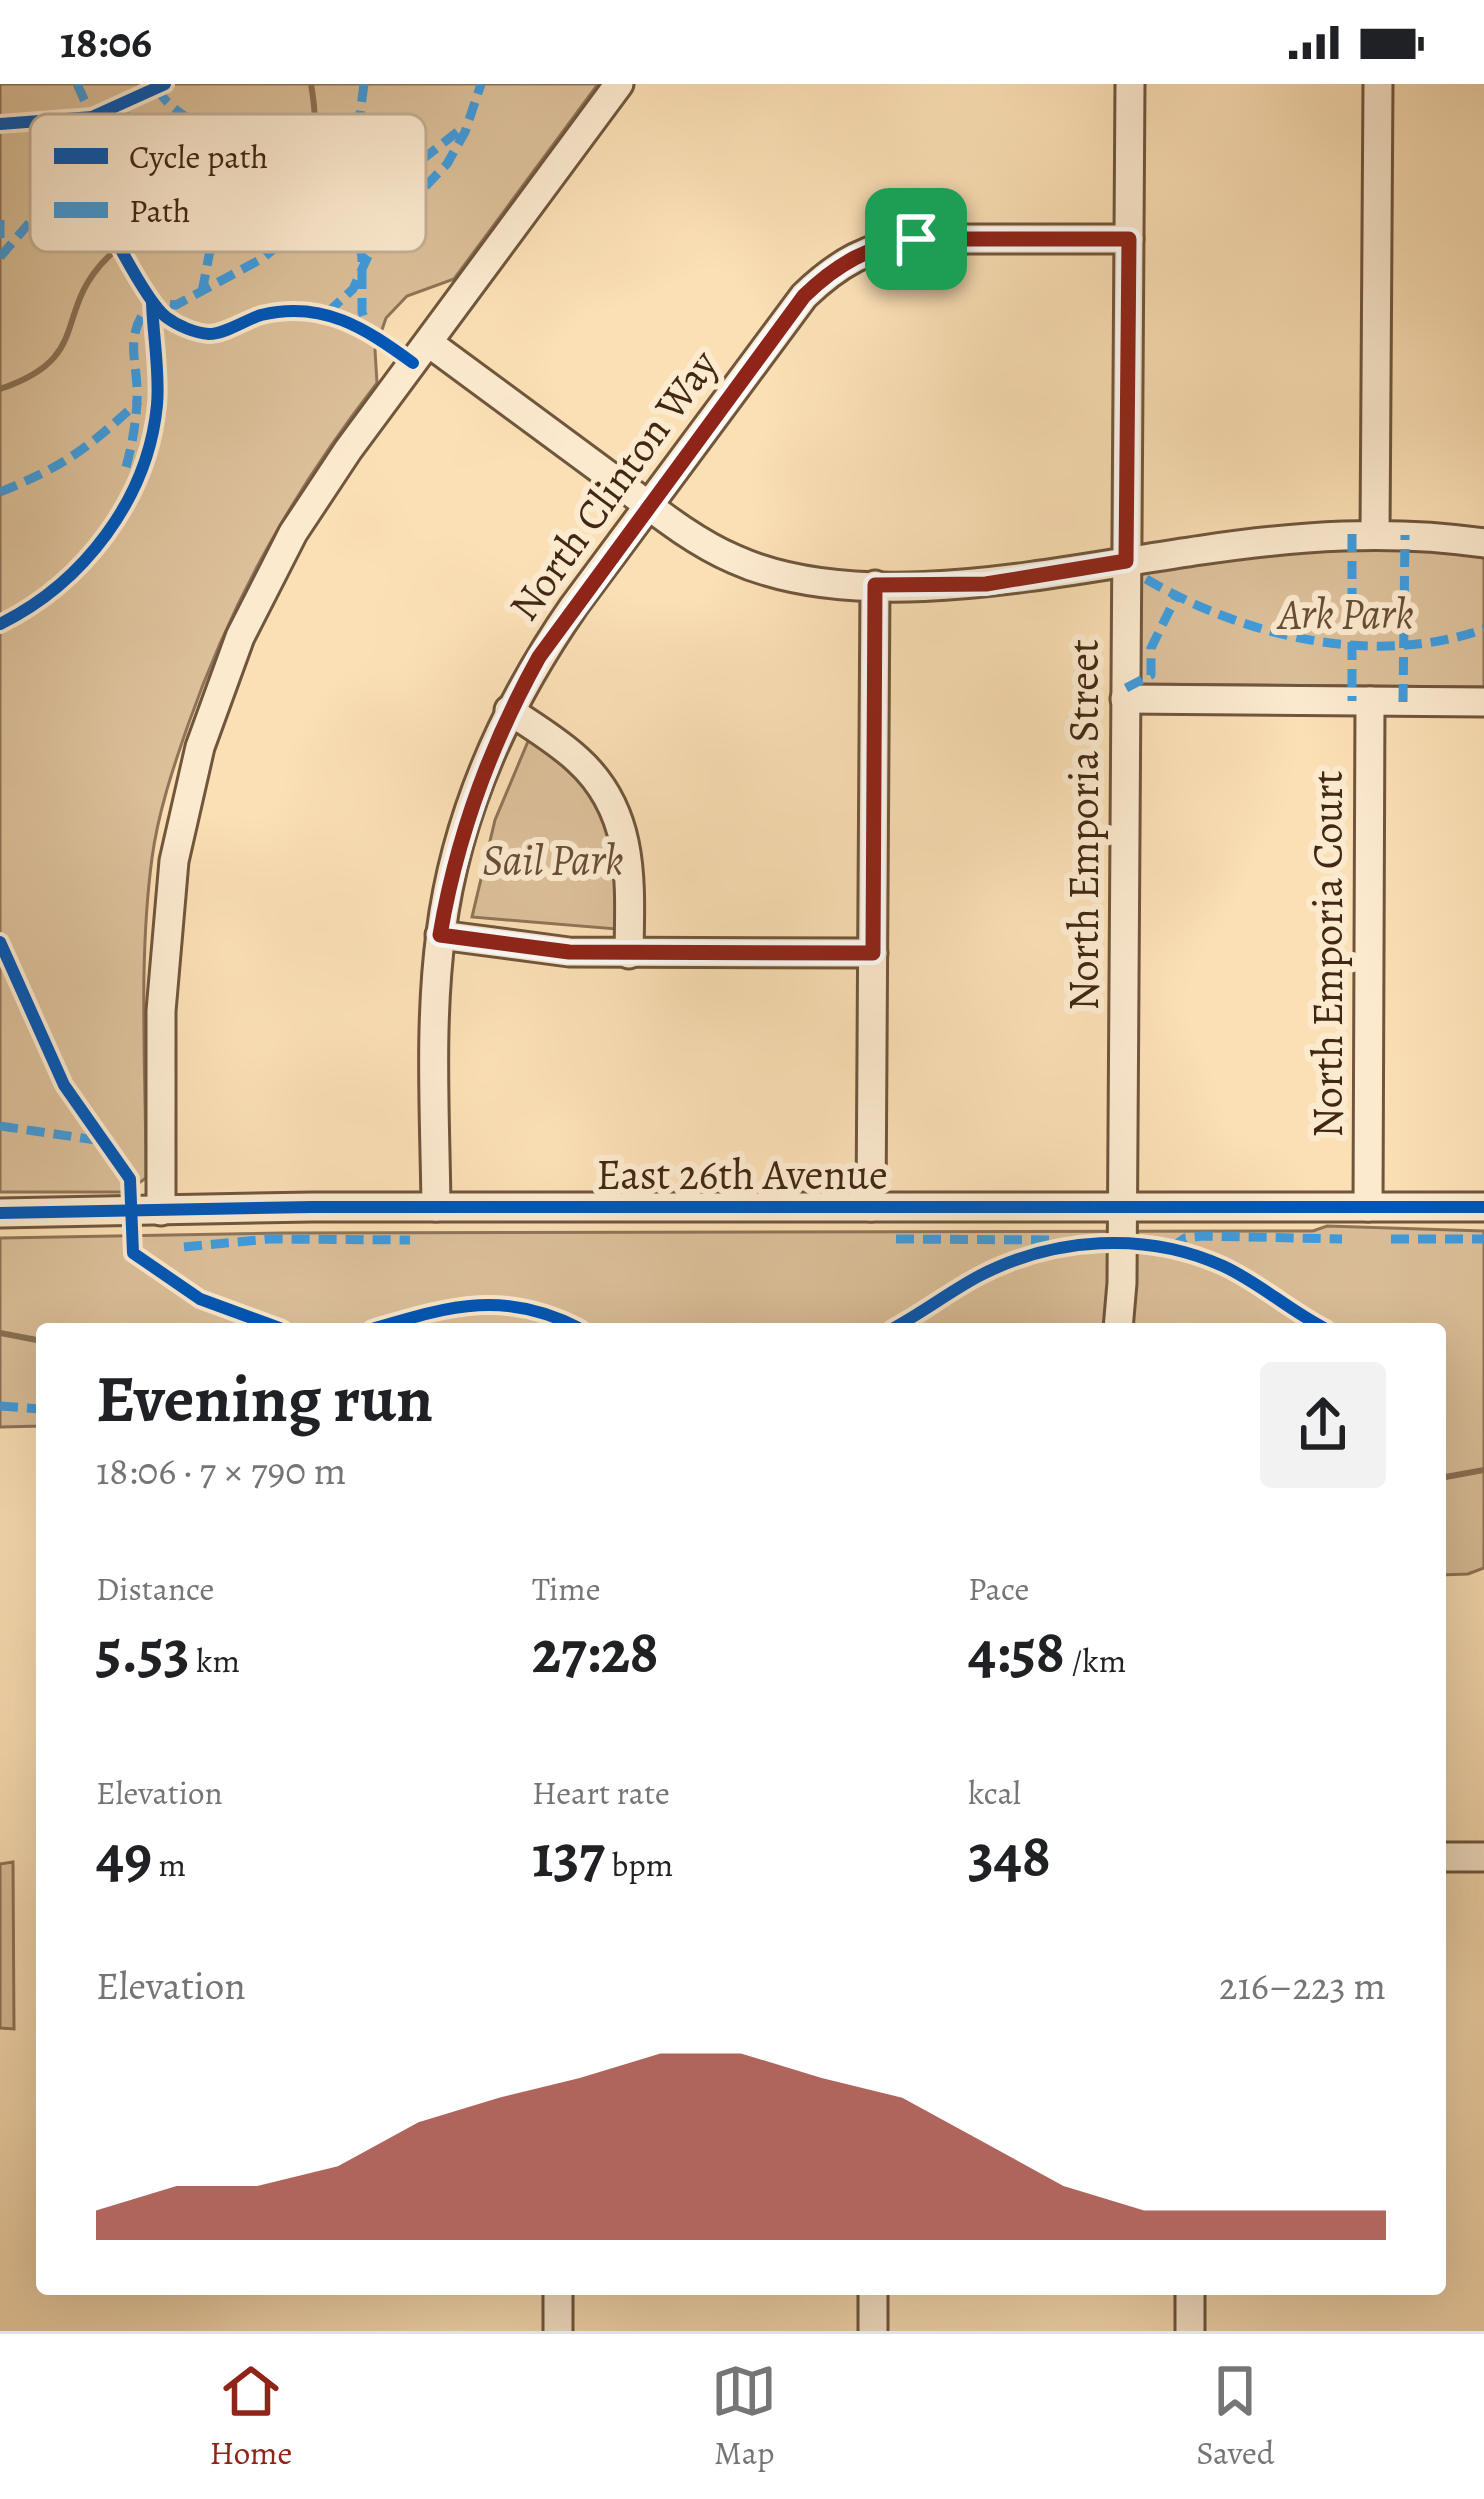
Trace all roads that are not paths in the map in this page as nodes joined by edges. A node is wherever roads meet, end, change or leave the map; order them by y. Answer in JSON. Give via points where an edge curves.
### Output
{"nodes":[{"id":1,"x":619,"y":84,"type":"edge"},
{"id":2,"x":1130,"y":84,"type":"edge"},
{"id":3,"x":1378,"y":84,"type":"edge"},
{"id":4,"x":1129,"y":239,"type":"junction"},
{"id":5,"x":429,"y":343,"type":"junction"},
{"id":6,"x":649,"y":506,"type":"junction"},
{"id":7,"x":1375,"y":534,"type":"junction"},
{"id":8,"x":1484,"y":543,"type":"edge"},
{"id":9,"x":1126,"y":561,"type":"junction"},
{"id":10,"x":875,"y":585,"type":"junction"},
{"id":11,"x":1126,"y":700,"type":"junction"},
{"id":12,"x":1370,"y":701,"type":"junction"},
{"id":13,"x":1484,"y":702,"type":"edge"},
{"id":14,"x":509,"y":710,"type":"junction"},
{"id":15,"x":440,"y":935,"type":"junction"},
{"id":16,"x":873,"y":953,"type":"junction"},
{"id":17,"x":629,"y":954,"type":"junction"},
{"id":18,"x":436,"y":1208,"type":"junction"},
{"id":19,"x":872,"y":1208,"type":"junction"},
{"id":20,"x":1122,"y":1208,"type":"junction"},
{"id":21,"x":1367,"y":1208,"type":"junction"},
{"id":22,"x":1484,"y":1208,"type":"edge"},
{"id":23,"x":161,"y":1210,"type":"junction"},
{"id":24,"x":0,"y":1213,"type":"edge"},
{"id":25,"x":1118,"y":1323,"type":"edge"},
{"id":26,"x":1446,"y":1857,"type":"edge"},
{"id":27,"x":1484,"y":1857,"type":"edge"},
{"id":28,"x":558,"y":2295,"type":"edge"},
{"id":29,"x":873,"y":2295,"type":"edge"},
{"id":30,"x":1190,"y":2295,"type":"edge"},
{"id":31,"x":558,"y":2331,"type":"edge"},
{"id":32,"x":873,"y":2331,"type":"edge"},
{"id":33,"x":1190,"y":2331,"type":"edge"}],
"edges":[{"from":1,"to":5,"type":"street"},
{"from":2,"to":4,"type":"street","name":"North Emporia Street"},
{"from":3,"to":7,"type":"street"},
{"from":4,"to":6,"type":"street","name":"North Clinton Way","via":[[916,239],[857,254],[804,296]]},
{"from":4,"to":9,"type":"street","name":"North Emporia Street"},
{"from":5,"to":6,"type":"street"},
{"from":5,"to":23,"type":"street","via":[[293,533],[240,637],[200,747],[165,927]]},
{"from":6,"to":10,"type":"street","via":[[763,571]]},
{"from":6,"to":14,"type":"street","name":"North Clinton Way"},
{"from":7,"to":8,"type":"street"},
{"from":7,"to":9,"type":"street"},
{"from":9,"to":10,"type":"street","via":[[986,584]]},
{"from":9,"to":11,"type":"street","name":"North Emporia Street"},
{"from":10,"to":16,"type":"street"},
{"from":11,"to":12,"type":"street"},
{"from":11,"to":20,"type":"street","name":"North Emporia Street"},
{"from":12,"to":13,"type":"street"},
{"from":12,"to":21,"type":"street","name":"North Emporia Court"},
{"from":14,"to":15,"type":"street","name":"North Clinton Way","via":[[462,832]]},
{"from":14,"to":17,"type":"street","via":[[578,759],[614,806],[630,862]]},
{"from":15,"to":17,"type":"street"},
{"from":15,"to":18,"type":"street","name":"North Clinton Way"},
{"from":16,"to":17,"type":"street"},
{"from":16,"to":19,"type":"street"},
{"from":18,"to":19,"type":"street","name":"East 26th Avenue"},
{"from":18,"to":23,"type":"street","name":"East 26th Avenue"},
{"from":19,"to":20,"type":"street","name":"East 26th Avenue"},
{"from":20,"to":21,"type":"street","name":"East 26th Avenue"},
{"from":20,"to":25,"type":"street","name":"North Emporia Street"},
{"from":21,"to":22,"type":"street","name":"East 26th Avenue"},
{"from":23,"to":24,"type":"street","name":"East 26th Avenue"},
{"from":26,"to":27,"type":"street"},
{"from":28,"to":31,"type":"street"},
{"from":29,"to":32,"type":"street"},
{"from":30,"to":33,"type":"street"}]}
